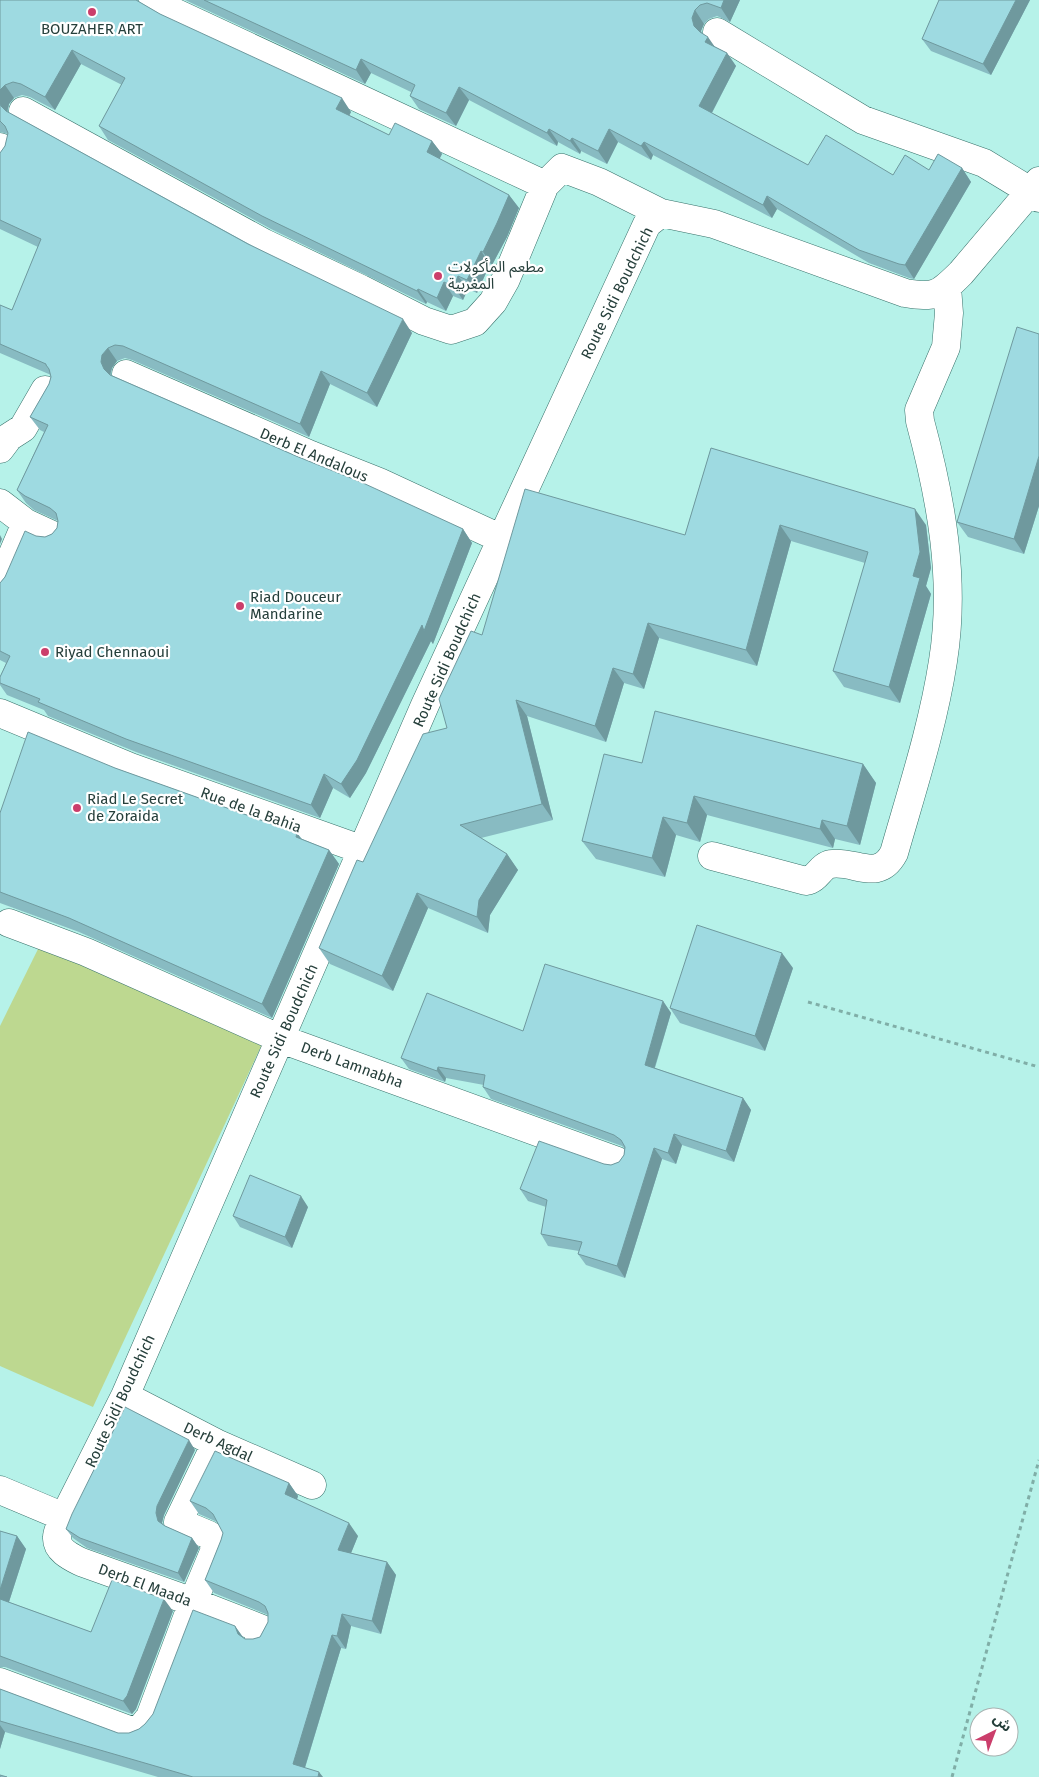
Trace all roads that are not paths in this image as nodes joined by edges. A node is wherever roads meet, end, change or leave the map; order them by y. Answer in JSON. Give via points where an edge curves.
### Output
{"nodes":[{"id":1,"x":153,"y":0,"type":"edge"},
{"id":2,"x":717,"y":32,"type":"dead end"},
{"id":3,"x":23,"y":111,"type":"dead end"},
{"id":4,"x":0,"y":147,"type":"edge"},
{"id":5,"x":0,"y":154,"type":"edge"},
{"id":6,"x":545,"y":185,"type":"junction"},
{"id":7,"x":1036,"y":190,"type":"edge"},
{"id":8,"x":661,"y":213,"type":"junction"},
{"id":9,"x":947,"y":287,"type":"junction"},
{"id":10,"x":126,"y":374,"type":"dead end"},
{"id":11,"x":45,"y":390,"type":"edge"},
{"id":12,"x":0,"y":448,"type":"edge"},
{"id":13,"x":0,"y":503,"type":"edge"},
{"id":14,"x":26,"y":523,"type":"junction"},
{"id":15,"x":52,"y":535,"type":"edge"},
{"id":16,"x":502,"y":539,"type":"junction"},
{"id":17,"x":0,"y":584,"type":"edge"},
{"id":18,"x":0,"y":713,"type":"edge"},
{"id":19,"x":363,"y":850,"type":"junction"},
{"id":20,"x":712,"y":856,"type":"dead end"},
{"id":21,"x":9,"y":923,"type":"dead end"},
{"id":22,"x":281,"y":1039,"type":"junction"},
{"id":23,"x":617,"y":1161,"type":"edge"},
{"id":24,"x":125,"y":1396,"type":"junction"},
{"id":25,"x":216,"y":1443,"type":"junction"},
{"id":26,"x":312,"y":1485,"type":"dead end"},
{"id":27,"x":0,"y":1490,"type":"edge"},
{"id":28,"x":64,"y":1517,"type":"junction"},
{"id":29,"x":193,"y":1602,"type":"junction"},
{"id":30,"x":260,"y":1633,"type":"edge"},
{"id":31,"x":0,"y":1682,"type":"edge"}],
"edges":[{"from":1,"to":6,"type":"street"},
{"from":2,"to":7,"type":"street","via":[[863,120],[984,163]]},
{"from":3,"to":6,"type":"street","via":[[264,243],[424,321],[451,330],[475,322],[493,302],[506,279]]},
{"from":4,"to":5,"type":"street"},
{"from":6,"to":8,"type":"street","via":[[562,168],[599,182]]},
{"from":7,"to":9,"type":"street","name":"Route Sidi Boudchich"},
{"from":8,"to":9,"type":"street","name":"Route Sidi Boudchich","via":[[714,224],[905,293],[922,296],[935,294]]},
{"from":8,"to":16,"type":"street","name":"Route Sidi Boudchich","via":[[647,224],[643,232]]},
{"from":9,"to":20,"type":"street","via":[[946,347],[920,410],[942,515],[947,563],[948,612],[944,660],[894,853],[884,866],[831,864],[806,882]]},
{"from":10,"to":16,"type":"street","name":"Derb El Andalous","via":[[379,482]]},
{"from":11,"to":12,"type":"street","via":[[23,428],[9,436]]},
{"from":13,"to":14,"type":"street"},
{"from":14,"to":15,"type":"street"},
{"from":14,"to":17,"type":"street"},
{"from":16,"to":19,"type":"street","name":"Route Sidi Boudchich"},
{"from":18,"to":19,"type":"street","name":"Rue de la Bahia","via":[[130,767]]},
{"from":19,"to":22,"type":"street","name":"Route Sidi Boudchich"},
{"from":21,"to":22,"type":"street","name":"Derb Lamnabha","via":[[86,952]]},
{"from":22,"to":23,"type":"street","name":"Derb Lamnabha"},
{"from":22,"to":24,"type":"street","name":"Route Sidi Boudchich"},
{"from":24,"to":25,"type":"street","name":"Derb Agdal"},
{"from":24,"to":28,"type":"street","name":"Route Sidi Boudchich"},
{"from":25,"to":26,"type":"street","name":"Derb Agdal"},
{"from":25,"to":29,"type":"street","via":[[178,1522],[208,1535],[216,1547]]},
{"from":27,"to":28,"type":"street"},
{"from":28,"to":29,"type":"street","name":"Derb El Maada","via":[[57,1536],[67,1555]]},
{"from":29,"to":30,"type":"street","name":"Derb El Maada"},
{"from":29,"to":31,"type":"street","via":[[150,1718],[142,1727],[132,1731]]}]}
